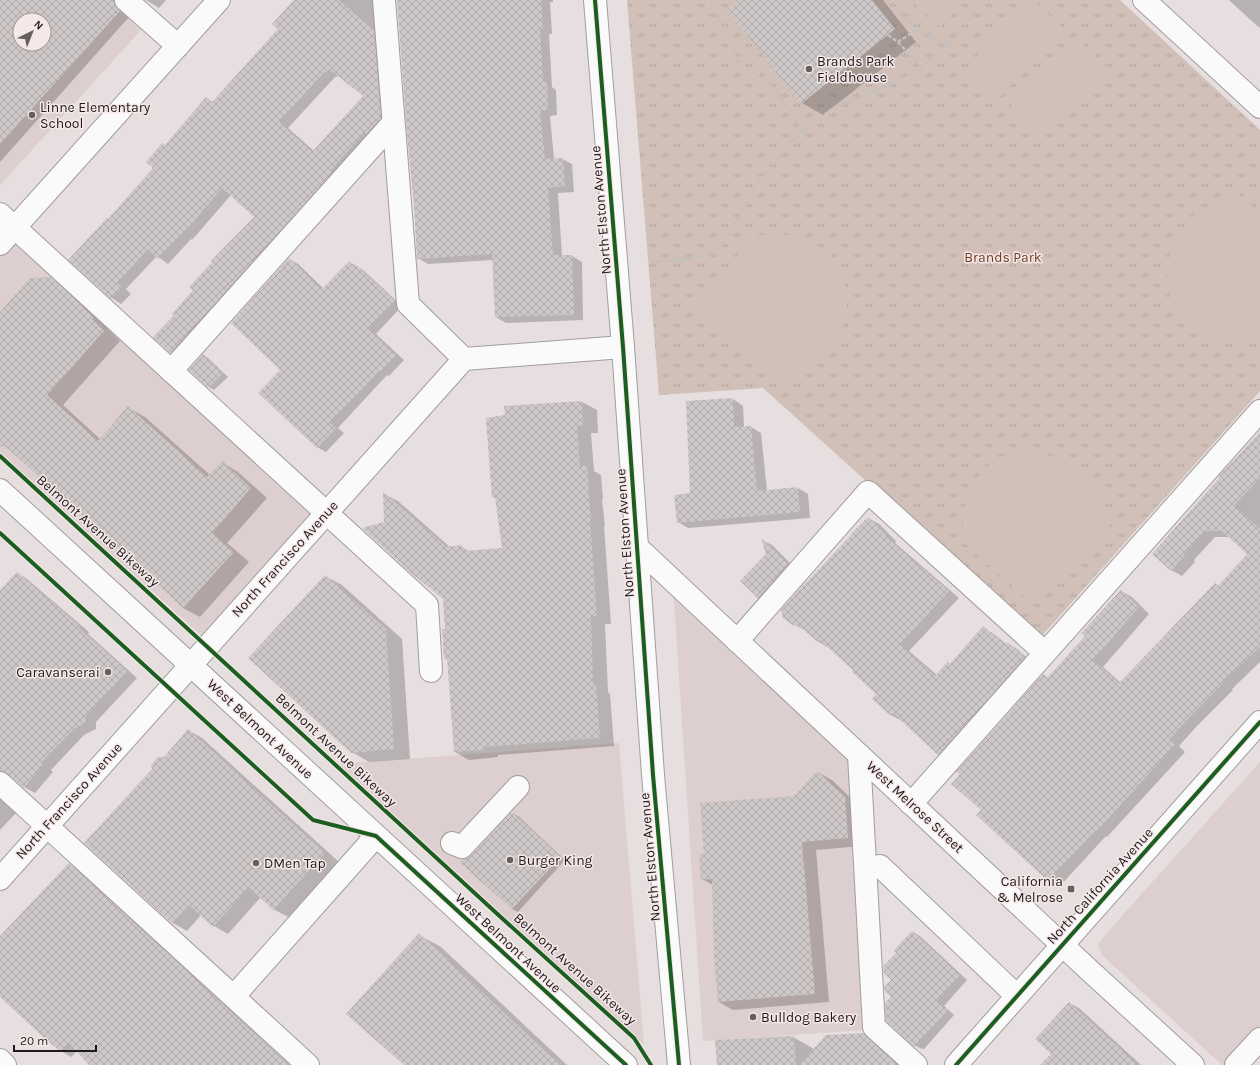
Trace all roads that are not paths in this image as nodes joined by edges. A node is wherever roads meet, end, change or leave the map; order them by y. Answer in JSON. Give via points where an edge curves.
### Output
{"nodes":[{"id":1,"x":126,"y":0,"type":"edge"},
{"id":2,"x":219,"y":0,"type":"edge"},
{"id":3,"x":384,"y":0,"type":"edge"},
{"id":4,"x":595,"y":0,"type":"edge"},
{"id":5,"x":1144,"y":0,"type":"edge"},
{"id":6,"x":178,"y":46,"type":"junction"},
{"id":7,"x":1260,"y":107,"type":"edge"},
{"id":8,"x":393,"y":124,"type":"junction"},
{"id":9,"x":7,"y":220,"type":"edge"},
{"id":10,"x":0,"y":244,"type":"edge"},
{"id":11,"x":623,"y":347,"type":"junction"},
{"id":12,"x":464,"y":359,"type":"junction"},
{"id":13,"x":172,"y":371,"type":"junction"},
{"id":14,"x":1260,"y":411,"type":"edge"},
{"id":15,"x":0,"y":490,"type":"edge"},
{"id":16,"x":326,"y":513,"type":"junction"},
{"id":17,"x":637,"y":547,"type":"junction"},
{"id":18,"x":737,"y":641,"type":"junction"},
{"id":19,"x":1045,"y":653,"type":"junction"},
{"id":20,"x":191,"y":666,"type":"junction"},
{"id":21,"x":431,"y":671,"type":"dead end"},
{"id":22,"x":1260,"y":722,"type":"edge"},
{"id":23,"x":859,"y":755,"type":"junction"},
{"id":24,"x":0,"y":783,"type":"edge"},
{"id":25,"x":518,"y":787,"type":"dead end"},
{"id":26,"x":911,"y":804,"type":"junction"},
{"id":27,"x":48,"y":826,"type":"junction"},
{"id":28,"x":376,"y":836,"type":"junction"},
{"id":29,"x":452,"y":843,"type":"dead end"},
{"id":30,"x":880,"y":866,"type":"dead end"},
{"id":31,"x":0,"y":879,"type":"edge"},
{"id":32,"x":1062,"y":945,"type":"junction"},
{"id":33,"x":234,"y":996,"type":"junction"},
{"id":34,"x":1017,"y":996,"type":"junction"},
{"id":35,"x":1260,"y":1039,"type":"edge"},
{"id":36,"x":0,"y":1060,"type":"edge"},
{"id":37,"x":5,"y":1065,"type":"edge"},
{"id":38,"x":308,"y":1065,"type":"edge"},
{"id":39,"x":626,"y":1065,"type":"edge"},
{"id":40,"x":679,"y":1065,"type":"edge"},
{"id":41,"x":916,"y":1065,"type":"edge"},
{"id":42,"x":956,"y":1065,"type":"edge"},
{"id":43,"x":1193,"y":1065,"type":"edge"},
{"id":44,"x":1236,"y":1065,"type":"edge"}],
"edges":[{"from":1,"to":6,"type":"street"},
{"from":2,"to":6,"type":"street"},
{"from":3,"to":8,"type":"street"},
{"from":4,"to":11,"type":"street","name":"North Elston Avenue"},
{"from":5,"to":7,"type":"street"},
{"from":6,"to":9,"type":"street"},
{"from":8,"to":12,"type":"street","via":[[408,304]]},
{"from":8,"to":13,"type":"street"},
{"from":9,"to":10,"type":"street"},
{"from":9,"to":13,"type":"street"},
{"from":11,"to":12,"type":"street"},
{"from":11,"to":17,"type":"street","name":"North Elston Avenue"},
{"from":12,"to":16,"type":"street","name":"North Francisco Avenue"},
{"from":13,"to":16,"type":"street"},
{"from":14,"to":19,"type":"street"},
{"from":15,"to":20,"type":"street","name":"West Belmont Avenue"},
{"from":16,"to":20,"type":"street","name":"North Francisco Avenue"},
{"from":16,"to":21,"type":"street","via":[[426,605]]},
{"from":17,"to":18,"type":"street","name":"West Melrose Street"},
{"from":17,"to":40,"type":"street","name":"North Elston Avenue","via":[[653,774]]},
{"from":18,"to":19,"type":"street","via":[[868,492]]},
{"from":18,"to":23,"type":"street","name":"West Melrose Street"},
{"from":19,"to":26,"type":"street"},
{"from":20,"to":27,"type":"street","name":"North Francisco Avenue"},
{"from":20,"to":28,"type":"street","name":"West Belmont Avenue"},
{"from":22,"to":32,"type":"street","name":"North California Avenue"},
{"from":23,"to":26,"type":"street","name":"West Melrose Street"},
{"from":23,"to":41,"type":"street","via":[[874,1027]]},
{"from":24,"to":27,"type":"street"},
{"from":25,"to":29,"type":"street","via":[[462,847]]},
{"from":26,"to":32,"type":"street","name":"West Melrose Street"},
{"from":27,"to":31,"type":"street","name":"North Francisco Avenue"},
{"from":27,"to":33,"type":"street"},
{"from":28,"to":33,"type":"street"},
{"from":28,"to":39,"type":"street","name":"West Belmont Avenue"},
{"from":30,"to":34,"type":"street"},
{"from":32,"to":34,"type":"street","name":"North California Avenue"},
{"from":32,"to":43,"type":"street","name":"West Melrose Street"},
{"from":33,"to":38,"type":"street"},
{"from":34,"to":42,"type":"street","name":"North California Avenue"},
{"from":35,"to":44,"type":"street"},
{"from":36,"to":37,"type":"street"}]}
